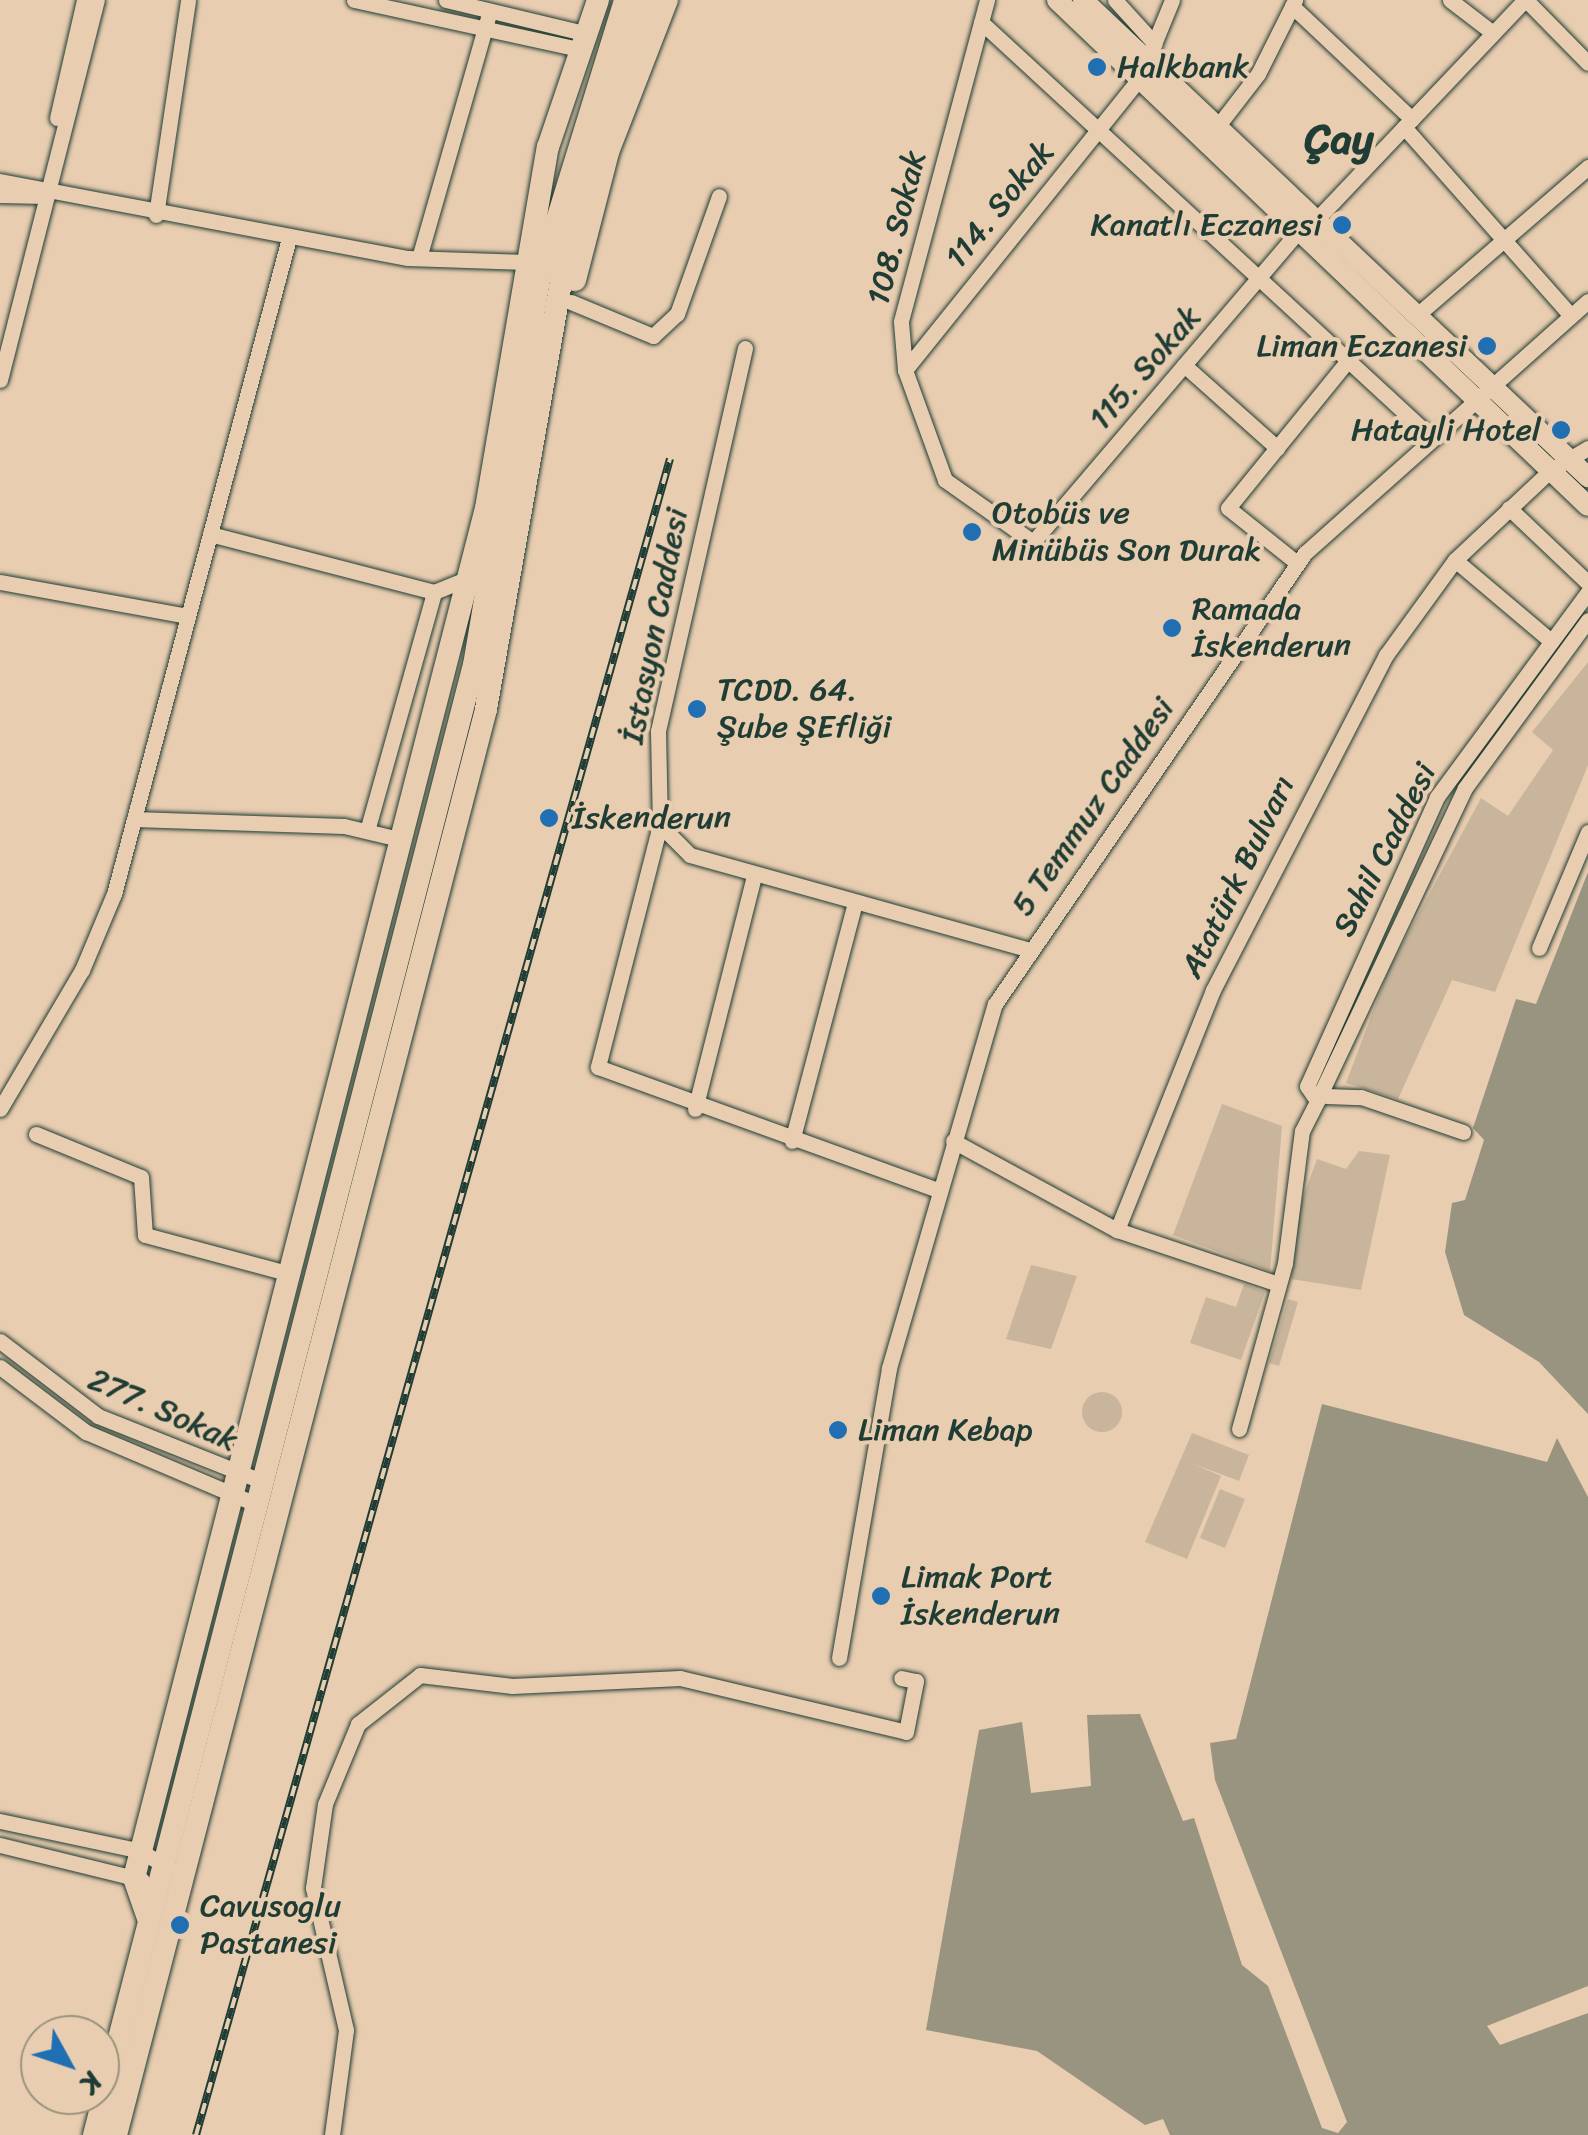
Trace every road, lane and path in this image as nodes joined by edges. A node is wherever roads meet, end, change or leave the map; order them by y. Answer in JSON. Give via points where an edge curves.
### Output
{"nodes":[{"id":1,"x":84,"y":0,"type":"edge"},
{"id":2,"x":97,"y":0,"type":"edge"},
{"id":3,"x":188,"y":0,"type":"edge"},
{"id":4,"x":354,"y":0,"type":"edge"},
{"id":5,"x":446,"y":0,"type":"edge"},
{"id":6,"x":598,"y":0,"type":"edge"},
{"id":7,"x":625,"y":0,"type":"edge"},
{"id":8,"x":645,"y":0,"type":"edge"},
{"id":9,"x":667,"y":0,"type":"edge"},
{"id":10,"x":987,"y":0,"type":"edge"},
{"id":11,"x":1058,"y":0,"type":"edge"},
{"id":12,"x":1083,"y":0,"type":"edge"},
{"id":13,"x":1115,"y":0,"type":"edge"},
{"id":14,"x":1172,"y":0,"type":"edge"},
{"id":15,"x":1450,"y":0,"type":"edge"},
{"id":16,"x":1526,"y":0,"type":"edge"},
{"id":17,"x":1293,"y":3,"type":"edge"},
{"id":18,"x":490,"y":10,"type":"junction"},
{"id":19,"x":981,"y":22,"type":"junction"},
{"id":20,"x":484,"y":29,"type":"junction"},
{"id":21,"x":1493,"y":33,"type":"junction"},
{"id":22,"x":581,"y":41,"type":"junction"},
{"id":23,"x":1147,"y":61,"type":"junction"},
{"id":24,"x":1588,"y":63,"type":"edge"},
{"id":25,"x":1408,"y":123,"type":"junction"},
{"id":26,"x":1216,"y":126,"type":"junction"},
{"id":27,"x":1097,"y":130,"type":"junction"},
{"id":28,"x":1588,"y":167,"type":"edge"},
{"id":29,"x":0,"y":181,"type":"edge"},
{"id":30,"x":0,"y":195,"type":"edge"},
{"id":31,"x":48,"y":196,"type":"junction"},
{"id":32,"x":719,"y":196,"type":"dead end"},
{"id":33,"x":156,"y":215,"type":"junction"},
{"id":34,"x":1307,"y":225,"type":"junction"},
{"id":35,"x":1508,"y":236,"type":"junction"},
{"id":36,"x":289,"y":238,"type":"junction"},
{"id":37,"x":419,"y":258,"type":"junction"},
{"id":38,"x":526,"y":262,"type":"junction"},
{"id":39,"x":1254,"y":282,"type":"junction"},
{"id":40,"x":1588,"y":301,"type":"edge"},
{"id":41,"x":571,"y":302,"type":"junction"},
{"id":42,"x":1416,"y":316,"type":"junction"},
{"id":43,"x":1572,"y":316,"type":"junction"},
{"id":44,"x":745,"y":348,"type":"dead end"},
{"id":45,"x":1346,"y":363,"type":"junction"},
{"id":46,"x":1184,"y":365,"type":"junction"},
{"id":47,"x":905,"y":370,"type":"junction"},
{"id":48,"x":0,"y":380,"type":"edge"},
{"id":49,"x":1482,"y":391,"type":"junction"},
{"id":50,"x":1429,"y":435,"type":"junction"},
{"id":51,"x":1277,"y":448,"type":"junction"},
{"id":52,"x":1569,"y":459,"type":"edge"},
{"id":53,"x":1588,"y":477,"type":"edge"},
{"id":54,"x":526,"y":504,"type":"junction"},
{"id":55,"x":1588,"y":506,"type":"edge"},
{"id":56,"x":1509,"y":508,"type":"junction"},
{"id":57,"x":210,"y":534,"type":"junction"},
{"id":58,"x":1033,"y":542,"type":"joint"},
{"id":59,"x":1455,"y":560,"type":"junction"},
{"id":60,"x":1297,"y":563,"type":"junction"},
{"id":61,"x":469,"y":578,"type":"junction"},
{"id":62,"x":0,"y":582,"type":"edge"},
{"id":63,"x":1588,"y":583,"type":"edge"},
{"id":64,"x":434,"y":592,"type":"junction"},
{"id":65,"x":1588,"y":592,"type":"edge"},
{"id":66,"x":188,"y":616,"type":"junction"},
{"id":67,"x":1586,"y":625,"type":"edge"},
{"id":68,"x":1551,"y":641,"type":"junction"},
{"id":69,"x":134,"y":819,"type":"junction"},
{"id":70,"x":660,"y":825,"type":"junction"},
{"id":71,"x":366,"y":831,"type":"junction"},
{"id":72,"x":1588,"y":832,"type":"edge"},
{"id":73,"x":402,"y":840,"type":"junction"},
{"id":74,"x":754,"y":875,"type":"junction"},
{"id":75,"x":856,"y":902,"type":"junction"},
{"id":76,"x":1539,"y":948,"type":"dead end"},
{"id":77,"x":1026,"y":950,"type":"junction"},
{"id":78,"x":1321,"y":1098,"type":"junction"},
{"id":79,"x":695,"y":1108,"type":"junction"},
{"id":80,"x":0,"y":1109,"type":"edge"},
{"id":81,"x":1463,"y":1132,"type":"dead end"},
{"id":82,"x":36,"y":1134,"type":"dead end"},
{"id":83,"x":792,"y":1141,"type":"junction"},
{"id":84,"x":953,"y":1141,"type":"junction"},
{"id":85,"x":938,"y":1190,"type":"junction"},
{"id":86,"x":1117,"y":1230,"type":"junction"},
{"id":87,"x":291,"y":1274,"type":"junction"},
{"id":88,"x":1278,"y":1284,"type":"junction"},
{"id":89,"x":0,"y":1341,"type":"edge"},
{"id":90,"x":0,"y":1367,"type":"edge"},
{"id":91,"x":1238,"y":1429,"type":"dead end"},
{"id":92,"x":254,"y":1478,"type":"junction"},
{"id":93,"x":247,"y":1501,"type":"junction"},
{"id":94,"x":839,"y":1658,"type":"dead end"},
{"id":95,"x":901,"y":1678,"type":"dead end"},
{"id":96,"x":0,"y":1821,"type":"edge"},
{"id":97,"x":0,"y":1845,"type":"edge"},
{"id":98,"x":141,"y":1851,"type":"junction"},
{"id":99,"x":152,"y":1875,"type":"junction"},
{"id":100,"x":181,"y":1879,"type":"junction"},
{"id":101,"x":94,"y":2135,"type":"edge"},
{"id":102,"x":116,"y":2135,"type":"edge"},
{"id":103,"x":332,"y":2135,"type":"edge"}],
"edges":[{"from":1,"to":31,"type":"street","via":[[46,164]]},
{"from":2,"to":31,"type":"street"},
{"from":3,"to":33,"type":"street"},
{"from":4,"to":20,"type":"street"},
{"from":5,"to":18,"type":"street"},
{"from":6,"to":22,"type":"highway"},
{"from":7,"to":92,"type":"highway","via":[[544,258],[493,585]]},
{"from":8,"to":54,"type":"highway","via":[[576,196]]},
{"from":9,"to":41,"type":"highway","via":[[608,152]]},
{"from":10,"to":19,"type":"street","name":"108. Sokak"},
{"from":11,"to":23,"type":"main road"},
{"from":12,"to":23,"type":"main road"},
{"from":13,"to":23,"type":"street"},
{"from":14,"to":23,"type":"street","name":"114. Sokak"},
{"from":15,"to":21,"type":"street"},
{"from":16,"to":21,"type":"street","name":"115. Sokak"},
{"from":16,"to":24,"type":"street"},
{"from":17,"to":25,"type":"street"},
{"from":17,"to":26,"type":"street","via":[[1258,74]]},
{"from":18,"to":20,"type":"street"},
{"from":18,"to":22,"type":"street"},
{"from":19,"to":27,"type":"street"},
{"from":19,"to":47,"type":"street","name":"108. Sokak","via":[[912,262]]},
{"from":20,"to":22,"type":"street"},
{"from":20,"to":37,"type":"street"},
{"from":21,"to":25,"type":"street","name":"115. Sokak"},
{"from":22,"to":38,"type":"highway"},
{"from":23,"to":26,"type":"main road"},
{"from":23,"to":27,"type":"street","name":"114. Sokak"},
{"from":23,"to":34,"type":"main road"},
{"from":25,"to":34,"type":"street","name":"115. Sokak"},
{"from":25,"to":35,"type":"street"},
{"from":26,"to":34,"type":"main road"},
{"from":27,"to":39,"type":"street"},
{"from":27,"to":47,"type":"street","name":"114. Sokak"},
{"from":28,"to":35,"type":"street"},
{"from":29,"to":31,"type":"street"},
{"from":30,"to":31,"type":"street"},
{"from":31,"to":33,"type":"street"},
{"from":31,"to":48,"type":"street"},
{"from":32,"to":41,"type":"street","via":[[677,314],[653,336]]},
{"from":33,"to":36,"type":"street"},
{"from":34,"to":39,"type":"street","name":"115. Sokak"},
{"from":34,"to":42,"type":"main road"},
{"from":34,"to":49,"type":"main road"},
{"from":35,"to":42,"type":"street"},
{"from":35,"to":43,"type":"street"},
{"from":36,"to":37,"type":"street"},
{"from":36,"to":57,"type":"street"},
{"from":37,"to":38,"type":"street"},
{"from":38,"to":61,"type":"highway"},
{"from":39,"to":45,"type":"street"},
{"from":39,"to":46,"type":"street","name":"115. Sokak"},
{"from":40,"to":43,"type":"street","name":"5 Temmuz Caddesi"},
{"from":41,"to":54,"type":"highway"},
{"from":42,"to":49,"type":"main road"},
{"from":43,"to":49,"type":"street","name":"5 Temmuz Caddesi"},
{"from":44,"to":70,"type":"street","name":"İstasyon Caddesi","via":[[658,731]]},
{"from":45,"to":50,"type":"street"},
{"from":45,"to":51,"type":"street"},
{"from":46,"to":51,"type":"street"},
{"from":46,"to":58,"type":"street","name":"115. Sokak"},
{"from":47,"to":58,"type":"street","name":"108. Sokak","via":[[945,480]]},
{"from":49,"to":50,"type":"street","name":"5 Temmuz Caddesi"},
{"from":49,"to":52,"type":"main road"},
{"from":50,"to":60,"type":"street","name":"5 Temmuz Caddesi"},
{"from":51,"to":60,"type":"street","via":[[1228,508]]},
{"from":52,"to":53,"type":"main road"},
{"from":52,"to":55,"type":"main road"},
{"from":52,"to":56,"type":"street","name":"Atatürk Bulvarı"},
{"from":54,"to":100,"type":"highway","via":[[486,708]]},
{"from":56,"to":59,"type":"street","name":"Atatürk Bulvarı"},
{"from":56,"to":63,"type":"street"},
{"from":57,"to":64,"type":"street"},
{"from":57,"to":66,"type":"street"},
{"from":59,"to":68,"type":"street"},
{"from":59,"to":86,"type":"street","name":"Atatürk Bulvarı","via":[[1324,761],[1212,990]]},
{"from":60,"to":77,"type":"street","name":"5 Temmuz Caddesi"},
{"from":61,"to":64,"type":"street"},
{"from":61,"to":73,"type":"highway"},
{"from":62,"to":66,"type":"street"},
{"from":64,"to":71,"type":"street"},
{"from":65,"to":68,"type":"street","name":"Sahil Caddesi"},
{"from":66,"to":69,"type":"street"},
{"from":67,"to":78,"type":"street","name":"Sahil Caddesi","via":[[1465,788],[1374,968]]},
{"from":68,"to":78,"type":"street","name":"Sahil Caddesi","via":[[1437,796],[1308,1086]]},
{"from":69,"to":71,"type":"street"},
{"from":69,"to":80,"type":"street","via":[[82,970]]},
{"from":70,"to":74,"type":"street","via":[[690,856]]},
{"from":70,"to":79,"type":"street","name":"İstasyon Caddesi","via":[[598,1067]]},
{"from":71,"to":73,"type":"street"},
{"from":72,"to":76,"type":"street"},
{"from":73,"to":87,"type":"highway"},
{"from":74,"to":75,"type":"street"},
{"from":74,"to":79,"type":"street"},
{"from":75,"to":77,"type":"street"},
{"from":75,"to":83,"type":"street"},
{"from":77,"to":84,"type":"street","name":"5 Temmuz Caddesi","via":[[995,1004]]},
{"from":78,"to":81,"type":"street","via":[[1361,1097]]},
{"from":78,"to":88,"type":"street","name":"Sahil Caddesi","via":[[1302,1131]]},
{"from":79,"to":83,"type":"street"},
{"from":82,"to":87,"type":"street","via":[[141,1177],[145,1235]]},
{"from":83,"to":85,"type":"street"},
{"from":84,"to":85,"type":"street","name":"5 Temmuz Caddesi"},
{"from":84,"to":86,"type":"street"},
{"from":85,"to":94,"type":"street","name":"5 Temmuz Caddesi","via":[[868,1477]]},
{"from":86,"to":88,"type":"street"},
{"from":87,"to":92,"type":"highway"},
{"from":88,"to":91,"type":"street","name":"Sahil Caddesi"},
{"from":89,"to":92,"type":"street","name":"277. Sokak","via":[[98,1416]]},
{"from":90,"to":93,"type":"street","name":"277. Sokak","via":[[86,1432]]},
{"from":92,"to":93,"type":"highway"},
{"from":93,"to":98,"type":"highway"},
{"from":93,"to":99,"type":"highway"},
{"from":95,"to":103,"type":"street","via":[[916,1681],[906,1732],[680,1678],[512,1686],[420,1675],[358,1724],[325,1804],[313,1888],[346,2030]]},
{"from":96,"to":98,"type":"street"},
{"from":97,"to":99,"type":"street"},
{"from":98,"to":99,"type":"highway"},
{"from":99,"to":100,"type":"street"},
{"from":99,"to":101,"type":"highway","via":[[148,1918]]},
{"from":100,"to":102,"type":"highway"}]}
